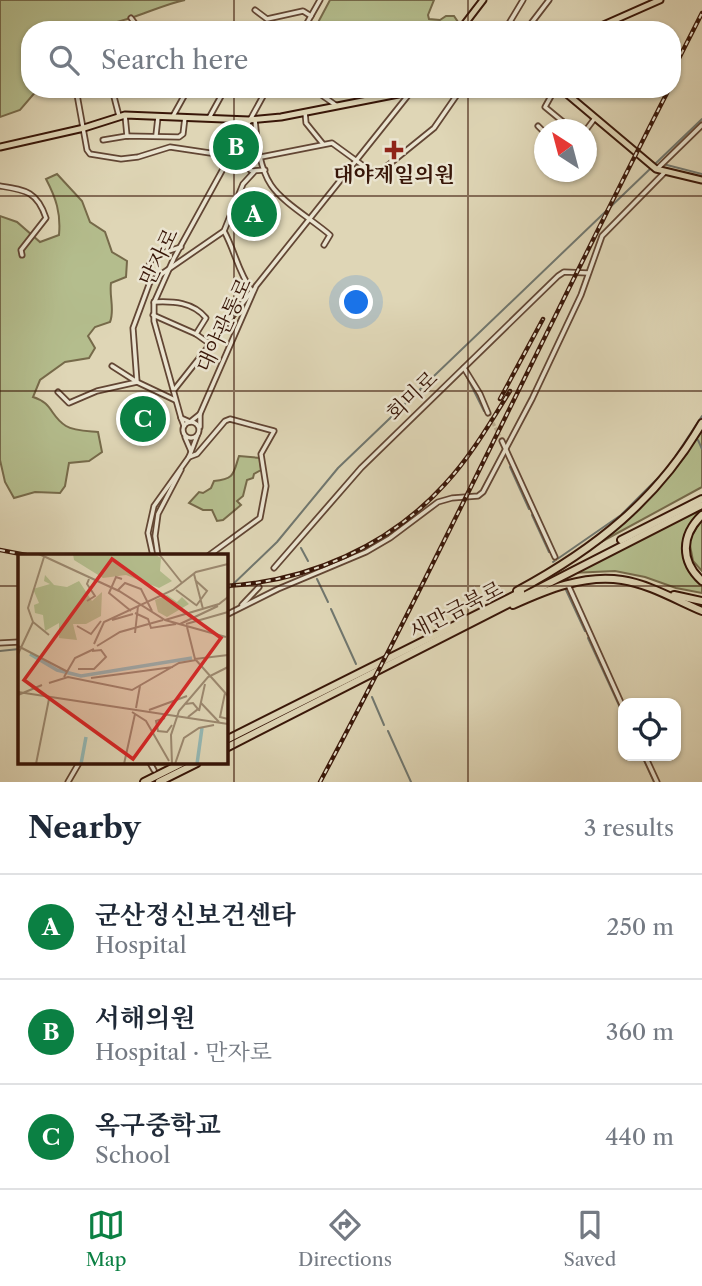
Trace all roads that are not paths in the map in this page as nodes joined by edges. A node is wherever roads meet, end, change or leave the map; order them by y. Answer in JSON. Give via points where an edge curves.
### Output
{"nodes":[{"id":1,"x":320,"y":0,"type":"edge"},
{"id":2,"x":483,"y":0,"type":"edge"},
{"id":3,"x":523,"y":0,"type":"edge"},
{"id":4,"x":549,"y":0,"type":"edge"},
{"id":5,"x":651,"y":0,"type":"edge"},
{"id":6,"x":660,"y":0,"type":"edge"},
{"id":7,"x":255,"y":10,"type":"dead end"},
{"id":8,"x":311,"y":16,"type":"junction"},
{"id":9,"x":131,"y":18,"type":"dead end"},
{"id":10,"x":133,"y":21,"type":"edge"},
{"id":11,"x":308,"y":21,"type":"edge"},
{"id":12,"x":467,"y":21,"type":"edge"},
{"id":13,"x":510,"y":21,"type":"edge"},
{"id":14,"x":533,"y":21,"type":"edge"},
{"id":15,"x":604,"y":21,"type":"edge"},
{"id":16,"x":612,"y":21,"type":"edge"},
{"id":17,"x":78,"y":98,"type":"edge"},
{"id":18,"x":115,"y":98,"type":"edge"},
{"id":19,"x":183,"y":98,"type":"edge"},
{"id":20,"x":220,"y":98,"type":"edge"},
{"id":21,"x":263,"y":98,"type":"edge"},
{"id":22,"x":326,"y":98,"type":"edge"},
{"id":23,"x":376,"y":98,"type":"edge"},
{"id":24,"x":406,"y":98,"type":"edge"},
{"id":25,"x":455,"y":98,"type":"edge"},
{"id":26,"x":550,"y":98,"type":"edge"},
{"id":27,"x":572,"y":98,"type":"edge"},
{"id":28,"x":337,"y":106,"type":"junction"},
{"id":29,"x":305,"y":112,"type":"junction"},
{"id":30,"x":158,"y":115,"type":"junction"},
{"id":31,"x":122,"y":116,"type":"junction"},
{"id":32,"x":173,"y":116,"type":"junction"},
{"id":33,"x":185,"y":117,"type":"junction"},
{"id":34,"x":595,"y":118,"type":"joint"},
{"id":35,"x":208,"y":119,"type":"junction"},
{"id":36,"x":559,"y":119,"type":"edge"},
{"id":37,"x":252,"y":120,"type":"junction"},
{"id":38,"x":702,"y":125,"type":"edge"},
{"id":39,"x":84,"y":128,"type":"junction"},
{"id":40,"x":156,"y":135,"type":"junction"},
{"id":41,"x":127,"y":136,"type":"junction"},
{"id":42,"x":103,"y":140,"type":"dead end"},
{"id":43,"x":323,"y":144,"type":"junction"},
{"id":44,"x":0,"y":147,"type":"edge"},
{"id":45,"x":230,"y":156,"type":"junction"},
{"id":46,"x":261,"y":157,"type":"junction"},
{"id":47,"x":356,"y":161,"type":"junction"},
{"id":48,"x":659,"y":166,"type":"junction"},
{"id":49,"x":265,"y":170,"type":"junction"},
{"id":50,"x":254,"y":172,"type":"junction"},
{"id":51,"x":664,"y":172,"type":"junction"},
{"id":52,"x":702,"y":180,"type":"edge"},
{"id":53,"x":0,"y":186,"type":"edge"},
{"id":54,"x":310,"y":218,"type":"junction"},
{"id":55,"x":224,"y":231,"type":"junction"},
{"id":56,"x":324,"y":245,"type":"dead end"},
{"id":57,"x":181,"y":247,"type":"junction"},
{"id":58,"x":22,"y":255,"type":"dead end"},
{"id":59,"x":173,"y":265,"type":"junction"},
{"id":60,"x":587,"y":273,"type":"junction"},
{"id":61,"x":150,"y":282,"type":"junction"},
{"id":62,"x":256,"y":286,"type":"junction"},
{"id":63,"x":253,"y":291,"type":"junction"},
{"id":64,"x":154,"y":302,"type":"junction"},
{"id":65,"x":153,"y":315,"type":"junction"},
{"id":66,"x":196,"y":334,"type":"junction"},
{"id":67,"x":211,"y":344,"type":"junction"},
{"id":68,"x":112,"y":366,"type":"dead end"},
{"id":69,"x":464,"y":368,"type":"junction"},
{"id":70,"x":137,"y":382,"type":"junction"},
{"id":71,"x":174,"y":390,"type":"junction"},
{"id":72,"x":58,"y":392,"type":"dead end"},
{"id":73,"x":176,"y":400,"type":"junction"},
{"id":74,"x":488,"y":413,"type":"tunnel mouth"},
{"id":75,"x":200,"y":414,"type":"junction"},
{"id":76,"x":181,"y":418,"type":"junction"},
{"id":77,"x":190,"y":422,"type":"junction"},
{"id":78,"x":702,"y":423,"type":"edge"},
{"id":79,"x":184,"y":427,"type":"junction"},
{"id":80,"x":200,"y":429,"type":"junction"},
{"id":81,"x":185,"y":436,"type":"junction"},
{"id":82,"x":197,"y":436,"type":"junction"},
{"id":83,"x":502,"y":442,"type":"tunnel mouth"},
{"id":84,"x":506,"y":450,"type":"junction"},
{"id":85,"x":191,"y":451,"type":"junction"},
{"id":86,"x":189,"y":457,"type":"junction"},
{"id":87,"x":182,"y":467,"type":"junction"},
{"id":88,"x":702,"y":497,"type":"edge"},
{"id":89,"x":702,"y":505,"type":"edge"},
{"id":90,"x":702,"y":516,"type":"edge"},
{"id":91,"x":153,"y":554,"type":"edge"},
{"id":92,"x":158,"y":554,"type":"edge"},
{"id":93,"x":211,"y":554,"type":"edge"},
{"id":94,"x":555,"y":556,"type":"tunnel mouth"},
{"id":95,"x":274,"y":568,"type":"dead end"},
{"id":96,"x":702,"y":581,"type":"edge"},
{"id":97,"x":639,"y":584,"type":"junction"},
{"id":98,"x":259,"y":587,"type":"dead end"},
{"id":99,"x":569,"y":587,"type":"tunnel mouth"},
{"id":100,"x":702,"y":601,"type":"edge"},
{"id":101,"x":239,"y":609,"type":"junction"},
{"id":102,"x":702,"y":611,"type":"edge"},
{"id":103,"x":228,"y":614,"type":"edge"},
{"id":104,"x":443,"y":633,"type":"junction"},
{"id":105,"x":18,"y":642,"type":"edge"},
{"id":106,"x":0,"y":643,"type":"edge"},
{"id":107,"x":619,"y":698,"type":"edge"},
{"id":108,"x":228,"y":739,"type":"edge"},
{"id":109,"x":228,"y":747,"type":"edge"},
{"id":110,"x":647,"y":761,"type":"edge"},
{"id":111,"x":78,"y":764,"type":"edge"},
{"id":112,"x":151,"y":764,"type":"edge"},
{"id":113,"x":180,"y":764,"type":"edge"},
{"id":114,"x":195,"y":764,"type":"edge"},
{"id":115,"x":154,"y":770,"type":"dead end"},
{"id":116,"x":68,"y":782,"type":"edge"},
{"id":117,"x":144,"y":782,"type":"edge"},
{"id":118,"x":159,"y":782,"type":"edge"},
{"id":119,"x":657,"y":782,"type":"edge"}],
"edges":[{"from":1,"to":8,"type":"street"},
{"from":2,"to":12,"type":"main road"},
{"from":3,"to":13,"type":"street"},
{"from":4,"to":14,"type":"street"},
{"from":5,"to":15,"type":"main road"},
{"from":6,"to":16,"type":"main road"},
{"from":7,"to":8,"type":"street","via":[[267,19],[303,11]]},
{"from":8,"to":11,"type":"street"},
{"from":9,"to":10,"type":"street"},
{"from":17,"to":39,"type":"street"},
{"from":18,"to":31,"type":"street"},
{"from":19,"to":32,"type":"street"},
{"from":20,"to":35,"type":"street"},
{"from":21,"to":37,"type":"street","name":"만자로"},
{"from":22,"to":28,"type":"street"},
{"from":23,"to":28,"type":"main road"},
{"from":24,"to":47,"type":"street","name":"대야관통로"},
{"from":25,"to":47,"type":"street","via":[[434,128],[380,173],[373,174]]},
{"from":26,"to":36,"type":"street","via":[[545,107]]},
{"from":27,"to":34,"type":"main road"},
{"from":28,"to":29,"type":"main road"},
{"from":29,"to":37,"type":"main road"},
{"from":29,"to":43,"type":"street","via":[[308,126]]},
{"from":30,"to":31,"type":"main road"},
{"from":30,"to":32,"type":"main road"},
{"from":30,"to":40,"type":"street"},
{"from":31,"to":39,"type":"main road"},
{"from":31,"to":41,"type":"street"},
{"from":32,"to":33,"type":"main road"},
{"from":33,"to":35,"type":"main road"},
{"from":33,"to":40,"type":"street","via":[[179,137]]},
{"from":34,"to":48,"type":"main road"},
{"from":35,"to":37,"type":"main road"},
{"from":37,"to":45,"type":"street","name":"만자로"},
{"from":37,"to":46,"type":"street"},
{"from":38,"to":48,"type":"street"},
{"from":39,"to":44,"type":"main road"},
{"from":39,"to":45,"type":"street","via":[[90,153],[121,159],[170,148]]},
{"from":40,"to":41,"type":"street"},
{"from":41,"to":42,"type":"street"},
{"from":43,"to":46,"type":"street"},
{"from":43,"to":47,"type":"street","via":[[332,143]]},
{"from":45,"to":50,"type":"street"},
{"from":45,"to":57,"type":"street","name":"만자로"},
{"from":46,"to":49,"type":"street"},
{"from":47,"to":54,"type":"street","name":"대야관통로"},
{"from":48,"to":51,"type":"main road"},
{"from":49,"to":50,"type":"street"},
{"from":49,"to":54,"type":"street","via":[[277,193]]},
{"from":50,"to":55,"type":"street","via":[[243,184]]},
{"from":51,"to":52,"type":"main road"},
{"from":51,"to":60,"type":"street","via":[[602,236]]},
{"from":53,"to":58,"type":"street","via":[[26,190],[46,218],[21,250]]},
{"from":54,"to":56,"type":"street","via":[[330,235]]},
{"from":54,"to":62,"type":"street","name":"대야관통로"},
{"from":55,"to":59,"type":"street"},
{"from":55,"to":63,"type":"street"},
{"from":57,"to":59,"type":"street","name":"만자로"},
{"from":57,"to":61,"type":"street","via":[[153,256],[147,270]]},
{"from":59,"to":61,"type":"street"},
{"from":59,"to":64,"type":"street","name":"만자로"},
{"from":60,"to":69,"type":"street","name":"회미로","via":[[558,276]]},
{"from":60,"to":84,"type":"street","via":[[581,295]]},
{"from":61,"to":70,"type":"street","via":[[133,328]]},
{"from":62,"to":63,"type":"street"},
{"from":62,"to":75,"type":"street","name":"대야관통로"},
{"from":63,"to":67,"type":"street"},
{"from":64,"to":65,"type":"street","name":"만자로"},
{"from":64,"to":66,"type":"street","via":[[181,302],[203,314],[206,318]]},
{"from":65,"to":66,"type":"street"},
{"from":65,"to":71,"type":"street","name":"만자로"},
{"from":66,"to":67,"type":"street"},
{"from":67,"to":71,"type":"street"},
{"from":68,"to":70,"type":"street"},
{"from":69,"to":74,"type":"street"},
{"from":69,"to":95,"type":"street","name":"회미로","via":[[361,468]]},
{"from":70,"to":72,"type":"street","via":[[69,403]]},
{"from":70,"to":73,"type":"street"},
{"from":71,"to":73,"type":"street","name":"만자로"},
{"from":73,"to":76,"type":"street","name":"만자로"},
{"from":75,"to":77,"type":"street"},
{"from":75,"to":80,"type":"street"},
{"from":76,"to":77,"type":"street"},
{"from":76,"to":79,"type":"street","name":"만자로"},
{"from":77,"to":79,"type":"street"},
{"from":77,"to":80,"type":"street"},
{"from":78,"to":104,"type":"highway","via":[[661,482],[608,534]]},
{"from":79,"to":81,"type":"street"},
{"from":80,"to":82,"type":"street"},
{"from":81,"to":82,"type":"street"},
{"from":81,"to":85,"type":"street"},
{"from":82,"to":85,"type":"street"},
{"from":83,"to":84,"type":"street"},
{"from":84,"to":94,"type":"street"},
{"from":84,"to":101,"type":"street","via":[[478,496],[438,502],[366,552]]},
{"from":85,"to":86,"type":"street"},
{"from":86,"to":87,"type":"street"},
{"from":86,"to":93,"type":"street","via":[[230,419],[274,431],[261,454],[266,486],[260,518]]},
{"from":87,"to":91,"type":"street","via":[[154,506],[148,533]]},
{"from":87,"to":92,"type":"street","via":[[158,513]]},
{"from":88,"to":104,"type":"highway","name":"새만금북로"},
{"from":89,"to":104,"type":"highway","name":"새만금북로"},
{"from":90,"to":96,"type":"highway","via":[[689,531],[685,551],[692,571]]},
{"from":97,"to":100,"type":"highway"},
{"from":97,"to":102,"type":"highway"},
{"from":97,"to":104,"type":"highway","via":[[604,579],[559,586]]},
{"from":98,"to":101,"type":"street"},
{"from":99,"to":107,"type":"street"},
{"from":101,"to":103,"type":"street"},
{"from":104,"to":108,"type":"highway","name":"새만금북로"},
{"from":104,"to":109,"type":"highway","name":"새만금북로"},
{"from":105,"to":106,"type":"street"},
{"from":110,"to":119,"type":"street"},
{"from":111,"to":116,"type":"street"},
{"from":112,"to":115,"type":"street"},
{"from":113,"to":117,"type":"highway"},
{"from":114,"to":118,"type":"highway"}]}
